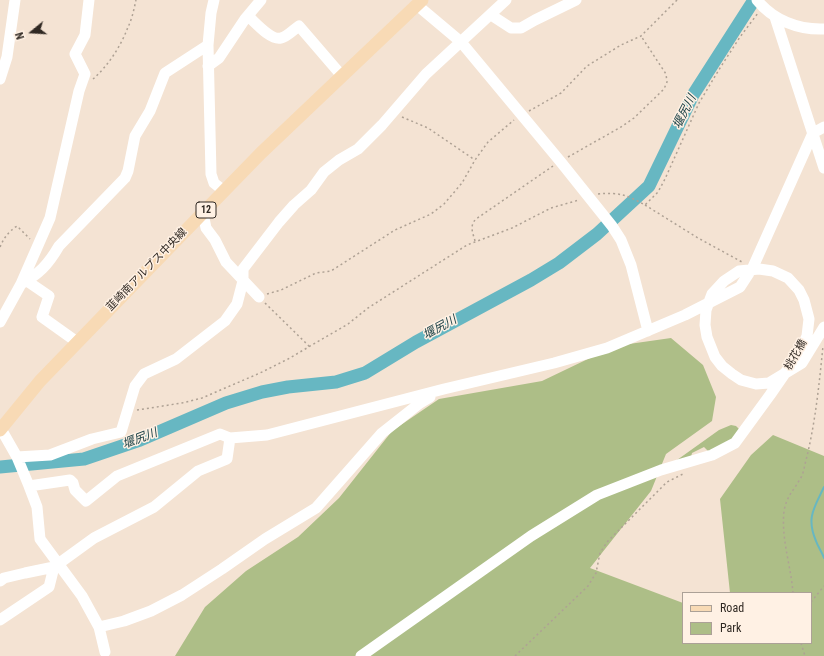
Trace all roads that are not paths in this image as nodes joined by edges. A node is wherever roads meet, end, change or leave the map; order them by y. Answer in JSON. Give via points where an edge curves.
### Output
{"nodes":[{"id":1,"x":15,"y":0,"type":"edge"},
{"id":2,"x":89,"y":0,"type":"edge"},
{"id":3,"x":214,"y":0,"type":"edge"},
{"id":4,"x":261,"y":0,"type":"edge"},
{"id":5,"x":506,"y":0,"type":"edge"},
{"id":6,"x":576,"y":0,"type":"edge"},
{"id":7,"x":420,"y":2,"type":"edge"},
{"id":8,"x":761,"y":4,"type":"edge"},
{"id":9,"x":491,"y":15,"type":"junction"},
{"id":10,"x":248,"y":16,"type":"junction"},
{"id":11,"x":775,"y":17,"type":"junction"},
{"id":12,"x":805,"y":28,"type":"junction"},
{"id":13,"x":824,"y":29,"type":"edge"},
{"id":14,"x":461,"y":42,"type":"junction"},
{"id":15,"x":208,"y":46,"type":"junction"},
{"id":16,"x":785,"y":46,"type":"junction"},
{"id":17,"x":208,"y":66,"type":"junction"},
{"id":18,"x":342,"y":76,"type":"junction"},
{"id":19,"x":0,"y":79,"type":"edge"},
{"id":20,"x":824,"y":127,"type":"edge"},
{"id":21,"x":813,"y":133,"type":"junction"},
{"id":22,"x":824,"y":168,"type":"edge"},
{"id":23,"x":224,"y":191,"type":"junction"},
{"id":24,"x":203,"y":213,"type":"junction"},
{"id":25,"x":243,"y":281,"type":"junction"},
{"id":26,"x":24,"y":282,"type":"junction"},
{"id":27,"x":259,"y":297,"type":"road end"},
{"id":28,"x":0,"y":322,"type":"edge"},
{"id":29,"x":824,"y":327,"type":"edge"},
{"id":30,"x":648,"y":330,"type":"junction"},
{"id":31,"x":77,"y":342,"type":"junction"},
{"id":32,"x":444,"y":389,"type":"junction"},
{"id":33,"x":0,"y":429,"type":"edge"},
{"id":34,"x":230,"y":438,"type":"junction"},
{"id":35,"x":18,"y":458,"type":"junction"},
{"id":36,"x":29,"y":486,"type":"junction"},
{"id":37,"x":56,"y":565,"type":"junction"},
{"id":38,"x":0,"y":581,"type":"edge"},
{"id":39,"x":0,"y":620,"type":"edge"},
{"id":40,"x":99,"y":627,"type":"junction"},
{"id":41,"x":105,"y":652,"type":"dead end"},
{"id":42,"x":361,"y":656,"type":"edge"}],
"edges":[{"from":1,"to":19,"type":"street"},
{"from":2,"to":26,"type":"street","via":[[85,35],[75,54],[86,74],[79,91],[50,218]]},
{"from":3,"to":15,"type":"street"},
{"from":4,"to":10,"type":"street"},
{"from":5,"to":9,"type":"street"},
{"from":6,"to":9,"type":"street","via":[[521,28],[512,28]]},
{"from":7,"to":14,"type":"street"},
{"from":7,"to":18,"type":"main road","name":"韮崎南アルプス中央線","number":"12"},
{"from":8,"to":11,"type":"street"},
{"from":9,"to":14,"type":"street"},
{"from":10,"to":17,"type":"street","via":[[219,58]]},
{"from":10,"to":18,"type":"street","via":[[275,38],[281,38],[299,26]]},
{"from":11,"to":12,"type":"street"},
{"from":11,"to":16,"type":"street"},
{"from":12,"to":13,"type":"street"},
{"from":12,"to":16,"type":"street","via":[[792,33]]},
{"from":14,"to":25,"type":"street","via":[[426,74],[358,149],[324,172],[311,190],[279,222],[243,269]]},
{"from":14,"to":30,"type":"street","via":[[590,197],[622,240]]},
{"from":15,"to":17,"type":"street"},
{"from":15,"to":26,"type":"street","via":[[165,73],[150,111],[135,136],[125,178],[58,246],[43,269]]},
{"from":16,"to":21,"type":"street"},
{"from":17,"to":23,"type":"street","via":[[211,174],[214,183]]},
{"from":18,"to":23,"type":"main road","name":"韮崎南アルプス中央線","number":"12"},
{"from":20,"to":21,"type":"street"},
{"from":21,"to":22,"type":"street"},
{"from":21,"to":30,"type":"street","via":[[753,267],[740,287],[685,316]]},
{"from":23,"to":24,"type":"main road","name":"韮崎南アルプス中央線","number":"12"},
{"from":24,"to":25,"type":"street","via":[[206,228],[226,262]]},
{"from":24,"to":31,"type":"main road","name":"韮崎南アルプス中央線","number":"12"},
{"from":25,"to":27,"type":"street"},
{"from":25,"to":35,"type":"street","via":[[237,304],[225,321],[176,359],[144,374],[135,386],[122,432],[50,455]]},
{"from":26,"to":28,"type":"street"},
{"from":26,"to":31,"type":"street","via":[[49,296],[42,317]]},
{"from":29,"to":42,"type":"street","name":"桃花橋","via":[[802,362],[769,383],[756,384],[741,380],[722,366],[715,357],[707,337],[706,310],[712,294],[724,281],[739,271],[773,271],[788,278],[799,290],[809,320],[807,336],[799,353],[770,396],[734,443],[712,455],[661,470],[597,495],[531,536]]},
{"from":30,"to":32,"type":"street","via":[[607,348],[577,357]]},
{"from":31,"to":33,"type":"main road","name":"韮崎南アルプス中央線","number":"12"},
{"from":32,"to":34,"type":"street","via":[[267,436]]},
{"from":32,"to":40,"type":"street","via":[[420,403],[382,433],[316,508],[182,595],[151,611]]},
{"from":33,"to":35,"type":"street"},
{"from":34,"to":36,"type":"street","via":[[220,434],[117,476],[86,501],[74,490],[70,480]]},
{"from":34,"to":37,"type":"street","via":[[227,459],[198,471],[154,507],[94,538]]},
{"from":35,"to":36,"type":"street"},
{"from":36,"to":37,"type":"street","via":[[37,507],[40,539]]},
{"from":37,"to":38,"type":"street"},
{"from":37,"to":39,"type":"street","via":[[49,587]]},
{"from":37,"to":40,"type":"street","via":[[82,596]]},
{"from":40,"to":41,"type":"street"}]}
